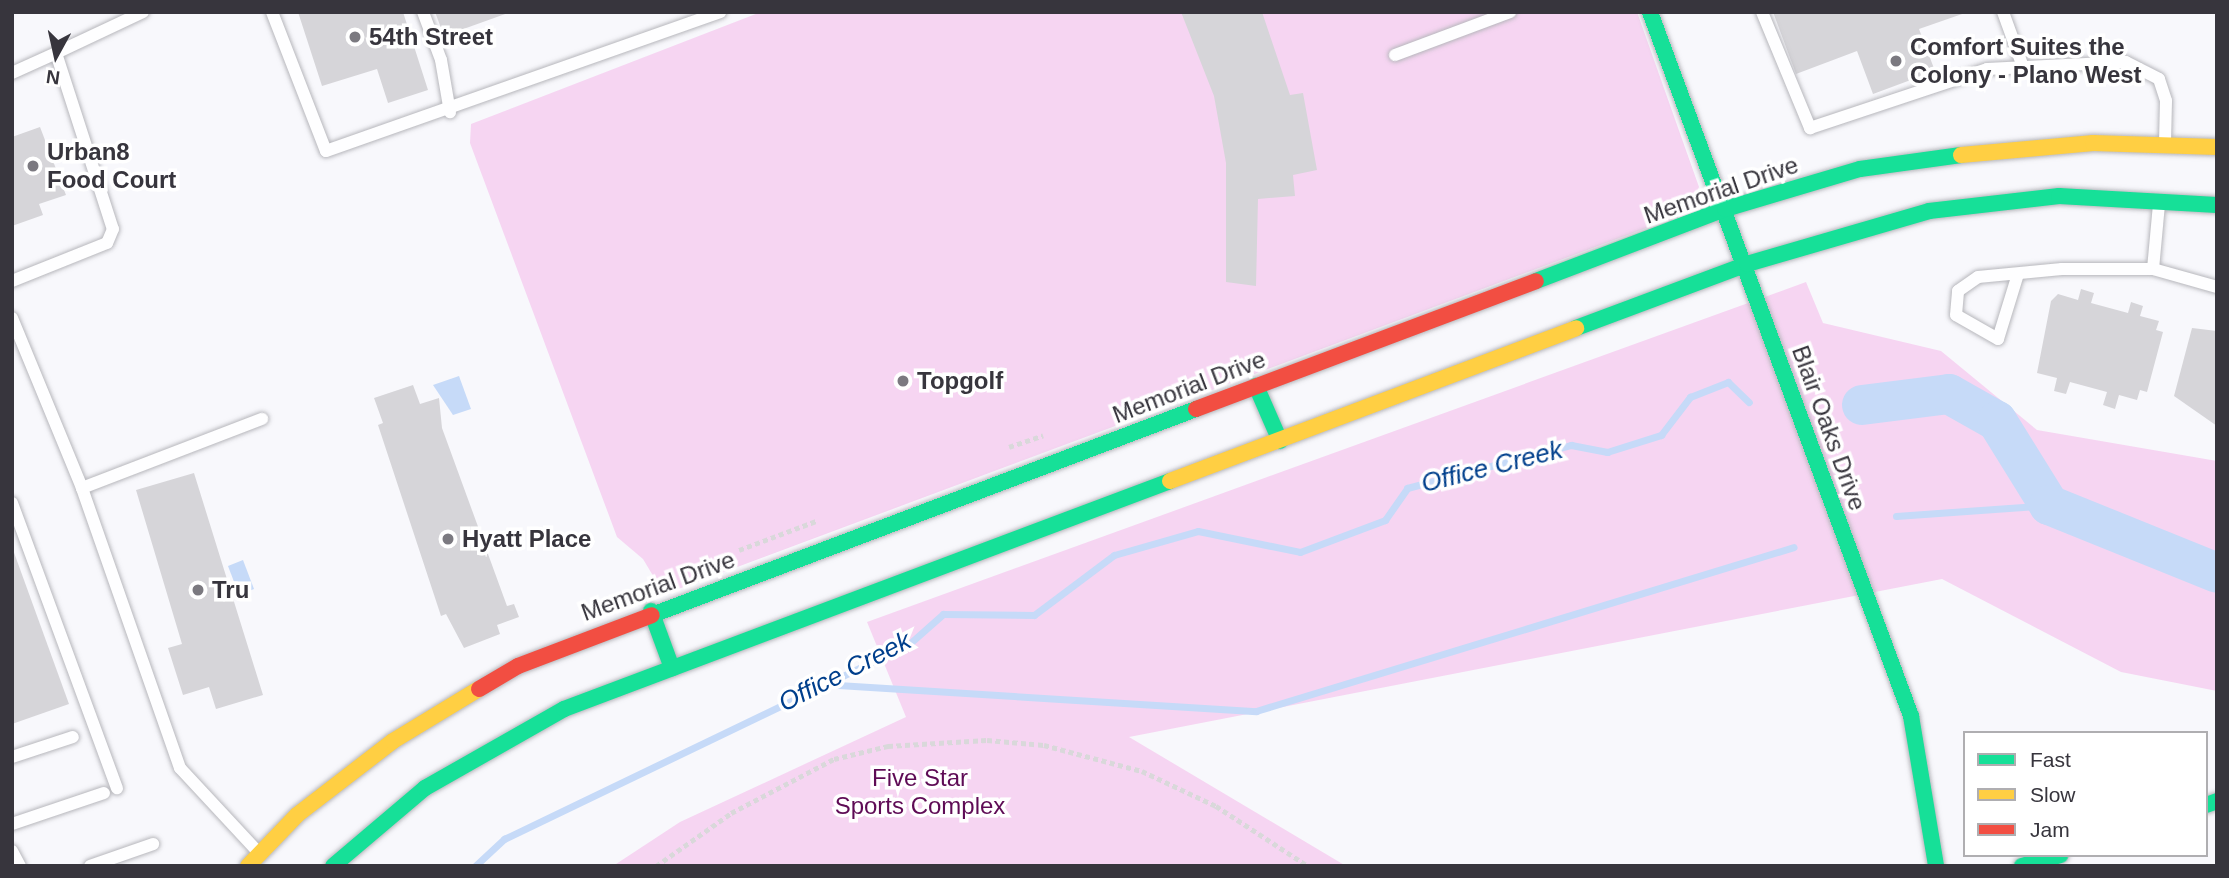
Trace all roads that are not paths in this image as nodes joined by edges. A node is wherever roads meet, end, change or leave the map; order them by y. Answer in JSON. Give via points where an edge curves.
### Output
{"nodes":[{"id":1,"x":143,"y":12,"type":"edge"},
{"id":2,"x":272,"y":12,"type":"edge"},
{"id":3,"x":423,"y":12,"type":"edge"},
{"id":4,"x":720,"y":12,"type":"edge"},
{"id":5,"x":1510,"y":12,"type":"edge"},
{"id":6,"x":1650,"y":12,"type":"edge"},
{"id":7,"x":1762,"y":12,"type":"edge"},
{"id":8,"x":2003,"y":12,"type":"edge"},
{"id":9,"x":56,"y":53,"type":"junction"},
{"id":10,"x":1395,"y":55,"type":"dead end"},
{"id":11,"x":2023,"y":67,"type":"junction"},
{"id":12,"x":12,"y":73,"type":"edge"},
{"id":13,"x":450,"y":112,"type":"junction"},
{"id":14,"x":2165,"y":143,"type":"junction"},
{"id":15,"x":2217,"y":147,"type":"edge"},
{"id":16,"x":2160,"y":201,"type":"junction"},
{"id":17,"x":2217,"y":205,"type":"edge"},
{"id":18,"x":1725,"y":209,"type":"junction"},
{"id":19,"x":1747,"y":264,"type":"junction"},
{"id":20,"x":2153,"y":269,"type":"junction"},
{"id":21,"x":2018,"y":274,"type":"junction"},
{"id":22,"x":12,"y":281,"type":"edge"},
{"id":23,"x":2217,"y":287,"type":"edge"},
{"id":24,"x":12,"y":318,"type":"edge"},
{"id":25,"x":1256,"y":386,"type":"junction"},
{"id":26,"x":262,"y":419,"type":"dead end"},
{"id":27,"x":1280,"y":441,"type":"junction"},
{"id":28,"x":82,"y":488,"type":"junction"},
{"id":29,"x":12,"y":503,"type":"edge"},
{"id":30,"x":651,"y":611,"type":"junction"},
{"id":31,"x":671,"y":668,"type":"junction"},
{"id":32,"x":73,"y":737,"type":"dead end"},
{"id":33,"x":12,"y":757,"type":"edge"},
{"id":34,"x":117,"y":788,"type":"dead end"},
{"id":35,"x":104,"y":793,"type":"dead end"},
{"id":36,"x":12,"y":824,"type":"edge"},
{"id":37,"x":153,"y":844,"type":"dead end"},
{"id":38,"x":12,"y":851,"type":"edge"},
{"id":39,"x":260,"y":853,"type":"junction"},
{"id":40,"x":2053,"y":857,"type":"edge"},
{"id":41,"x":20,"y":866,"type":"edge"},
{"id":42,"x":90,"y":866,"type":"edge"},
{"id":43,"x":248,"y":866,"type":"edge"},
{"id":44,"x":334,"y":866,"type":"edge"},
{"id":45,"x":1936,"y":866,"type":"edge"},
{"id":46,"x":2022,"y":866,"type":"edge"}],
"edges":[{"from":1,"to":9,"type":"lane"},
{"from":2,"to":13,"type":"lane","via":[[326,151]]},
{"from":3,"to":13,"type":"lane","via":[[441,60]]},
{"from":4,"to":13,"type":"lane"},
{"from":5,"to":10,"type":"lane"},
{"from":6,"to":18,"type":"street","name":"Blair Oaks Drive"},
{"from":7,"to":11,"type":"lane","via":[[1810,128],[1987,69]]},
{"from":8,"to":11,"type":"lane"},
{"from":9,"to":12,"type":"lane"},
{"from":9,"to":22,"type":"lane","via":[[113,229],[107,243]]},
{"from":11,"to":14,"type":"lane","via":[[2126,62],[2144,68],[2159,79],[2166,101]]},
{"from":14,"to":15,"type":"street","name":"Memorial Drive"},
{"from":14,"to":16,"type":"street"},
{"from":14,"to":18,"type":"street","name":"Memorial Drive","via":[[2050,145],[1860,169]]},
{"from":16,"to":17,"type":"street"},
{"from":16,"to":19,"type":"street","via":[[2059,196],[1929,211]]},
{"from":16,"to":20,"type":"lane"},
{"from":18,"to":19,"type":"street","name":"Blair Oaks Drive"},
{"from":18,"to":25,"type":"street","name":"Memorial Drive"},
{"from":19,"to":27,"type":"street"},
{"from":19,"to":45,"type":"street","name":"Blair Oaks Drive","via":[[1910,716],[1923,759]]},
{"from":20,"to":21,"type":"lane"},
{"from":20,"to":23,"type":"lane"},
{"from":21,"to":21,"type":"lane","via":[[1965,282],[1956,315],[1998,339]]},
{"from":24,"to":28,"type":"lane"},
{"from":25,"to":27,"type":"street"},
{"from":25,"to":30,"type":"street","name":"Memorial Drive"},
{"from":26,"to":28,"type":"lane"},
{"from":27,"to":31,"type":"street"},
{"from":28,"to":39,"type":"lane","via":[[180,768]]},
{"from":29,"to":34,"type":"lane"},
{"from":30,"to":31,"type":"street"},
{"from":30,"to":39,"type":"street","name":"Memorial Drive","via":[[518,666],[453,701],[344,777]]},
{"from":31,"to":44,"type":"street","via":[[564,709],[425,788]]},
{"from":32,"to":33,"type":"lane"},
{"from":35,"to":36,"type":"lane"},
{"from":37,"to":42,"type":"lane"},
{"from":38,"to":41,"type":"lane"},
{"from":39,"to":43,"type":"street","name":"Memorial Drive"},
{"from":40,"to":46,"type":"street"}]}
